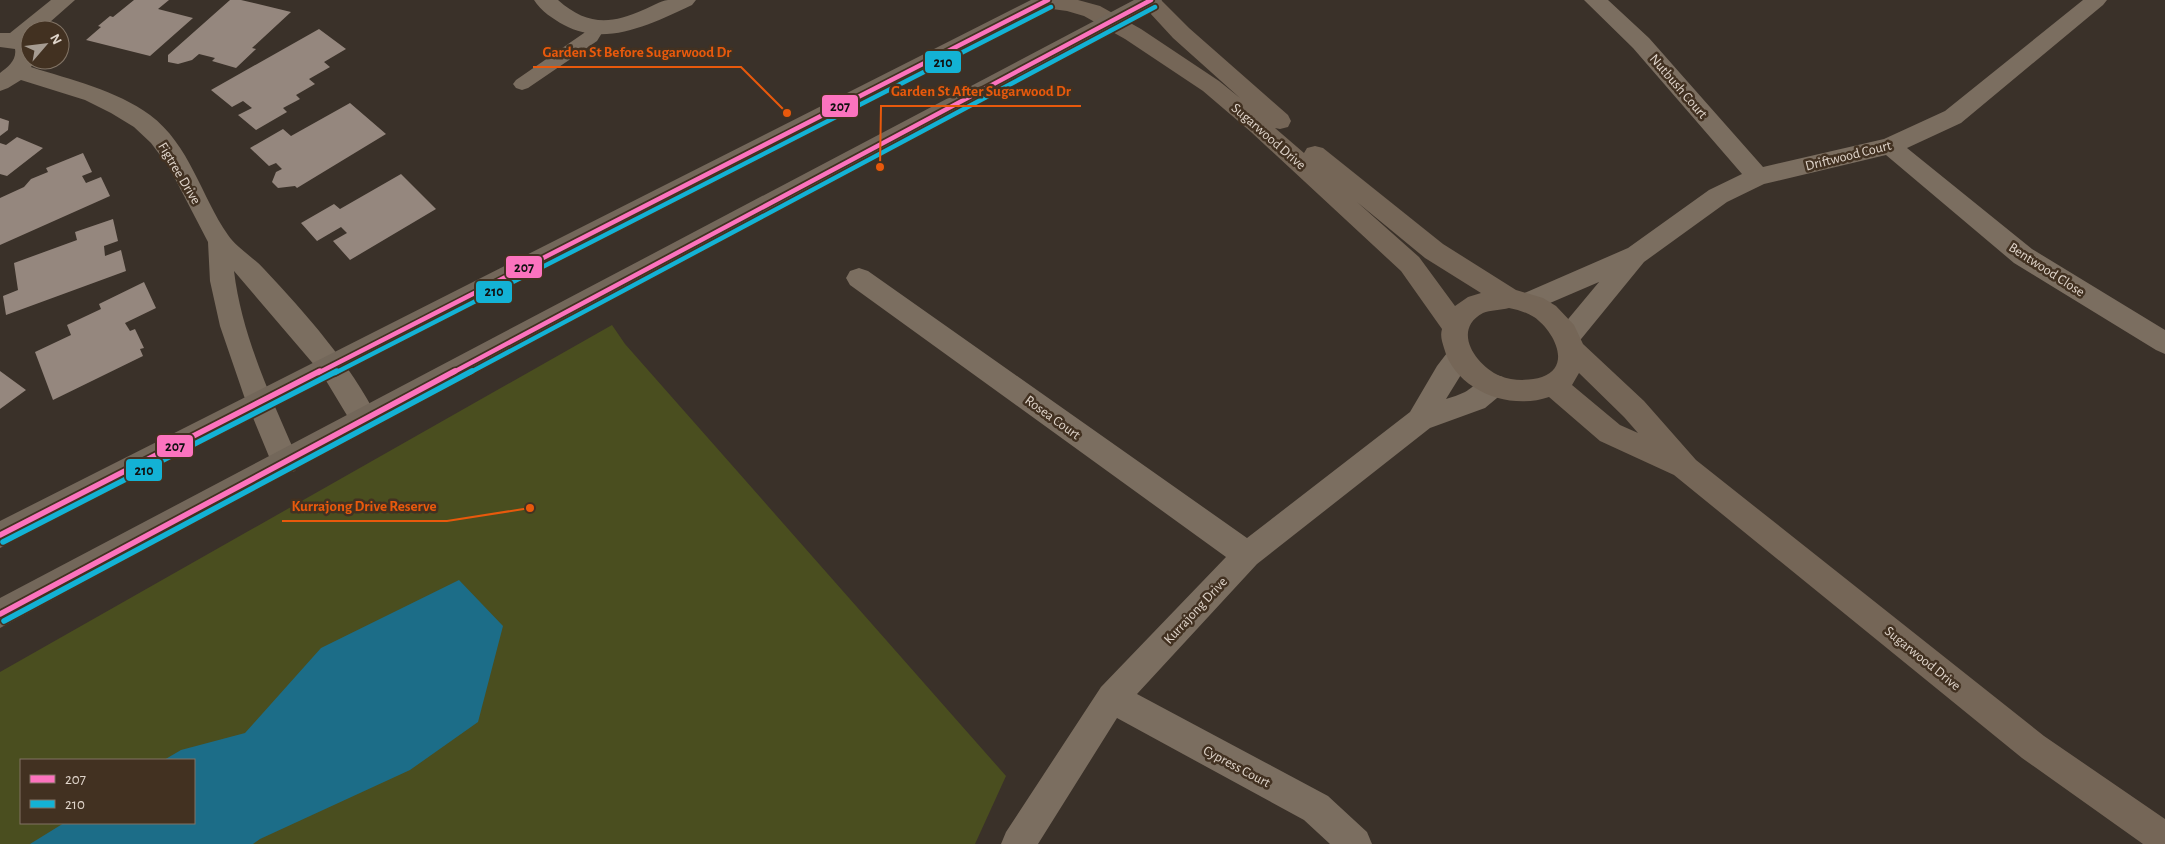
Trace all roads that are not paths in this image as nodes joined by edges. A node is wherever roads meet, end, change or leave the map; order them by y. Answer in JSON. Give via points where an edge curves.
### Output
{"nodes":[{"id":1,"x":64,"y":0,"type":"edge"},
{"id":2,"x":545,"y":0,"type":"edge"},
{"id":3,"x":685,"y":0,"type":"edge"},
{"id":4,"x":1150,"y":0,"type":"edge"},
{"id":5,"x":1595,"y":0,"type":"edge"},
{"id":6,"x":2096,"y":0,"type":"edge"},
{"id":7,"x":1046,"y":1,"type":"edge"},
{"id":8,"x":1111,"y":21,"type":"junction"},
{"id":9,"x":596,"y":28,"type":"junction"},
{"id":10,"x":7,"y":41,"type":"edge"},
{"id":11,"x":9,"y":77,"type":"edge"},
{"id":12,"x":522,"y":84,"type":"dead end"},
{"id":13,"x":1890,"y":146,"type":"junction"},
{"id":14,"x":1758,"y":177,"type":"junction"},
{"id":15,"x":220,"y":242,"type":"junction"},
{"id":16,"x":1637,"y":255,"type":"junction"},
{"id":17,"x":859,"y":278,"type":"dead end"},
{"id":18,"x":1519,"y":300,"type":"junction"},
{"id":19,"x":1454,"y":325,"type":"junction"},
{"id":20,"x":2165,"y":343,"type":"edge"},
{"id":21,"x":1570,"y":344,"type":"junction"},
{"id":22,"x":1460,"y":357,"type":"junction"},
{"id":23,"x":331,"y":366,"type":"junction"},
{"id":24,"x":1493,"y":385,"type":"junction"},
{"id":25,"x":1553,"y":385,"type":"junction"},
{"id":26,"x":260,"y":402,"type":"junction"},
{"id":27,"x":364,"y":419,"type":"junction"},
{"id":28,"x":1420,"y":420,"type":"junction"},
{"id":29,"x":285,"y":462,"type":"junction"},
{"id":30,"x":1686,"y":469,"type":"junction"},
{"id":31,"x":0,"y":535,"type":"edge"},
{"id":32,"x":1247,"y":555,"type":"junction"},
{"id":33,"x":0,"y":614,"type":"edge"},
{"id":34,"x":1112,"y":698,"type":"junction"},
{"id":35,"x":2165,"y":839,"type":"edge"},
{"id":36,"x":1018,"y":844,"type":"edge"},
{"id":37,"x":1355,"y":844,"type":"edge"}],
"edges":[{"from":1,"to":10,"type":"street"},
{"from":2,"to":9,"type":"street","via":[[558,14]]},
{"from":3,"to":9,"type":"street","via":[[643,19]]},
{"from":4,"to":8,"type":"main road"},
{"from":4,"to":18,"type":"street","name":"Sugarwood Drive","via":[[1181,33],[1275,115],[1297,140],[1434,251]]},
{"from":5,"to":14,"type":"street","name":"Nutbush Court","via":[[1641,42]]},
{"from":6,"to":13,"type":"street","name":"Driftwood Court","via":[[1953,117]]},
{"from":7,"to":8,"type":"street","name":"Sugarwood Drive","via":[[1092,11]]},
{"from":7,"to":23,"type":"main road"},
{"from":8,"to":19,"type":"street","name":"Sugarwood Drive","via":[[1189,70],[1259,126],[1410,264]]},
{"from":8,"to":27,"type":"main road"},
{"from":9,"to":12,"type":"lane","via":[[591,37]]},
{"from":10,"to":11,"type":"street","via":[[21,44],[27,56]]},
{"from":11,"to":15,"type":"street","name":"Figtree Drive","via":[[93,95],[142,121],[178,163]]},
{"from":13,"to":14,"type":"street","name":"Driftwood Court"},
{"from":13,"to":20,"type":"street","name":"Bentwood Close","via":[[2023,256]]},
{"from":14,"to":16,"type":"street","name":"Driftwood Court","via":[[1718,196]]},
{"from":15,"to":23,"type":"street","name":"Figtree Drive","via":[[276,300]]},
{"from":15,"to":26,"type":"street","name":"Figtree Drive","via":[[228,305]]},
{"from":16,"to":18,"type":"street","name":"Driftwood Court"},
{"from":16,"to":21,"type":"street","name":"Driftwood Court"},
{"from":17,"to":32,"type":"street","name":"Rosea Court"},
{"from":18,"to":19,"type":"street","via":[[1490,299],[1474,304]]},
{"from":18,"to":21,"type":"street","via":[[1546,311],[1559,323]]},
{"from":19,"to":22,"type":"street","via":[[1454,341]]},
{"from":21,"to":25,"type":"street","via":[[1571,364]]},
{"from":21,"to":30,"type":"street","name":"Sugarwood Drive"},
{"from":22,"to":24,"type":"street","via":[[1468,368]]},
{"from":22,"to":28,"type":"street","name":"Kurrajong Drive","via":[[1446,374]]},
{"from":23,"to":26,"type":"main road"},
{"from":23,"to":27,"type":"street","name":"Figtree Drive"},
{"from":24,"to":25,"type":"street","via":[[1514,391],[1534,391]]},
{"from":24,"to":28,"type":"street","name":"Kurrajong Drive","via":[[1476,400]]},
{"from":25,"to":30,"type":"street","name":"Sugarwood Drive","via":[[1610,433]]},
{"from":26,"to":29,"type":"street","name":"Figtree Drive"},
{"from":26,"to":31,"type":"main road"},
{"from":27,"to":29,"type":"main road"},
{"from":28,"to":32,"type":"street","name":"Kurrajong Drive"},
{"from":29,"to":33,"type":"main road"},
{"from":30,"to":35,"type":"street","name":"Sugarwood Drive","via":[[2034,747]]},
{"from":32,"to":34,"type":"street","name":"Kurrajong Drive"},
{"from":34,"to":36,"type":"street","name":"Kurrajong Drive"},
{"from":34,"to":37,"type":"street","name":"Cypress Court","via":[[1316,808]]}]}
